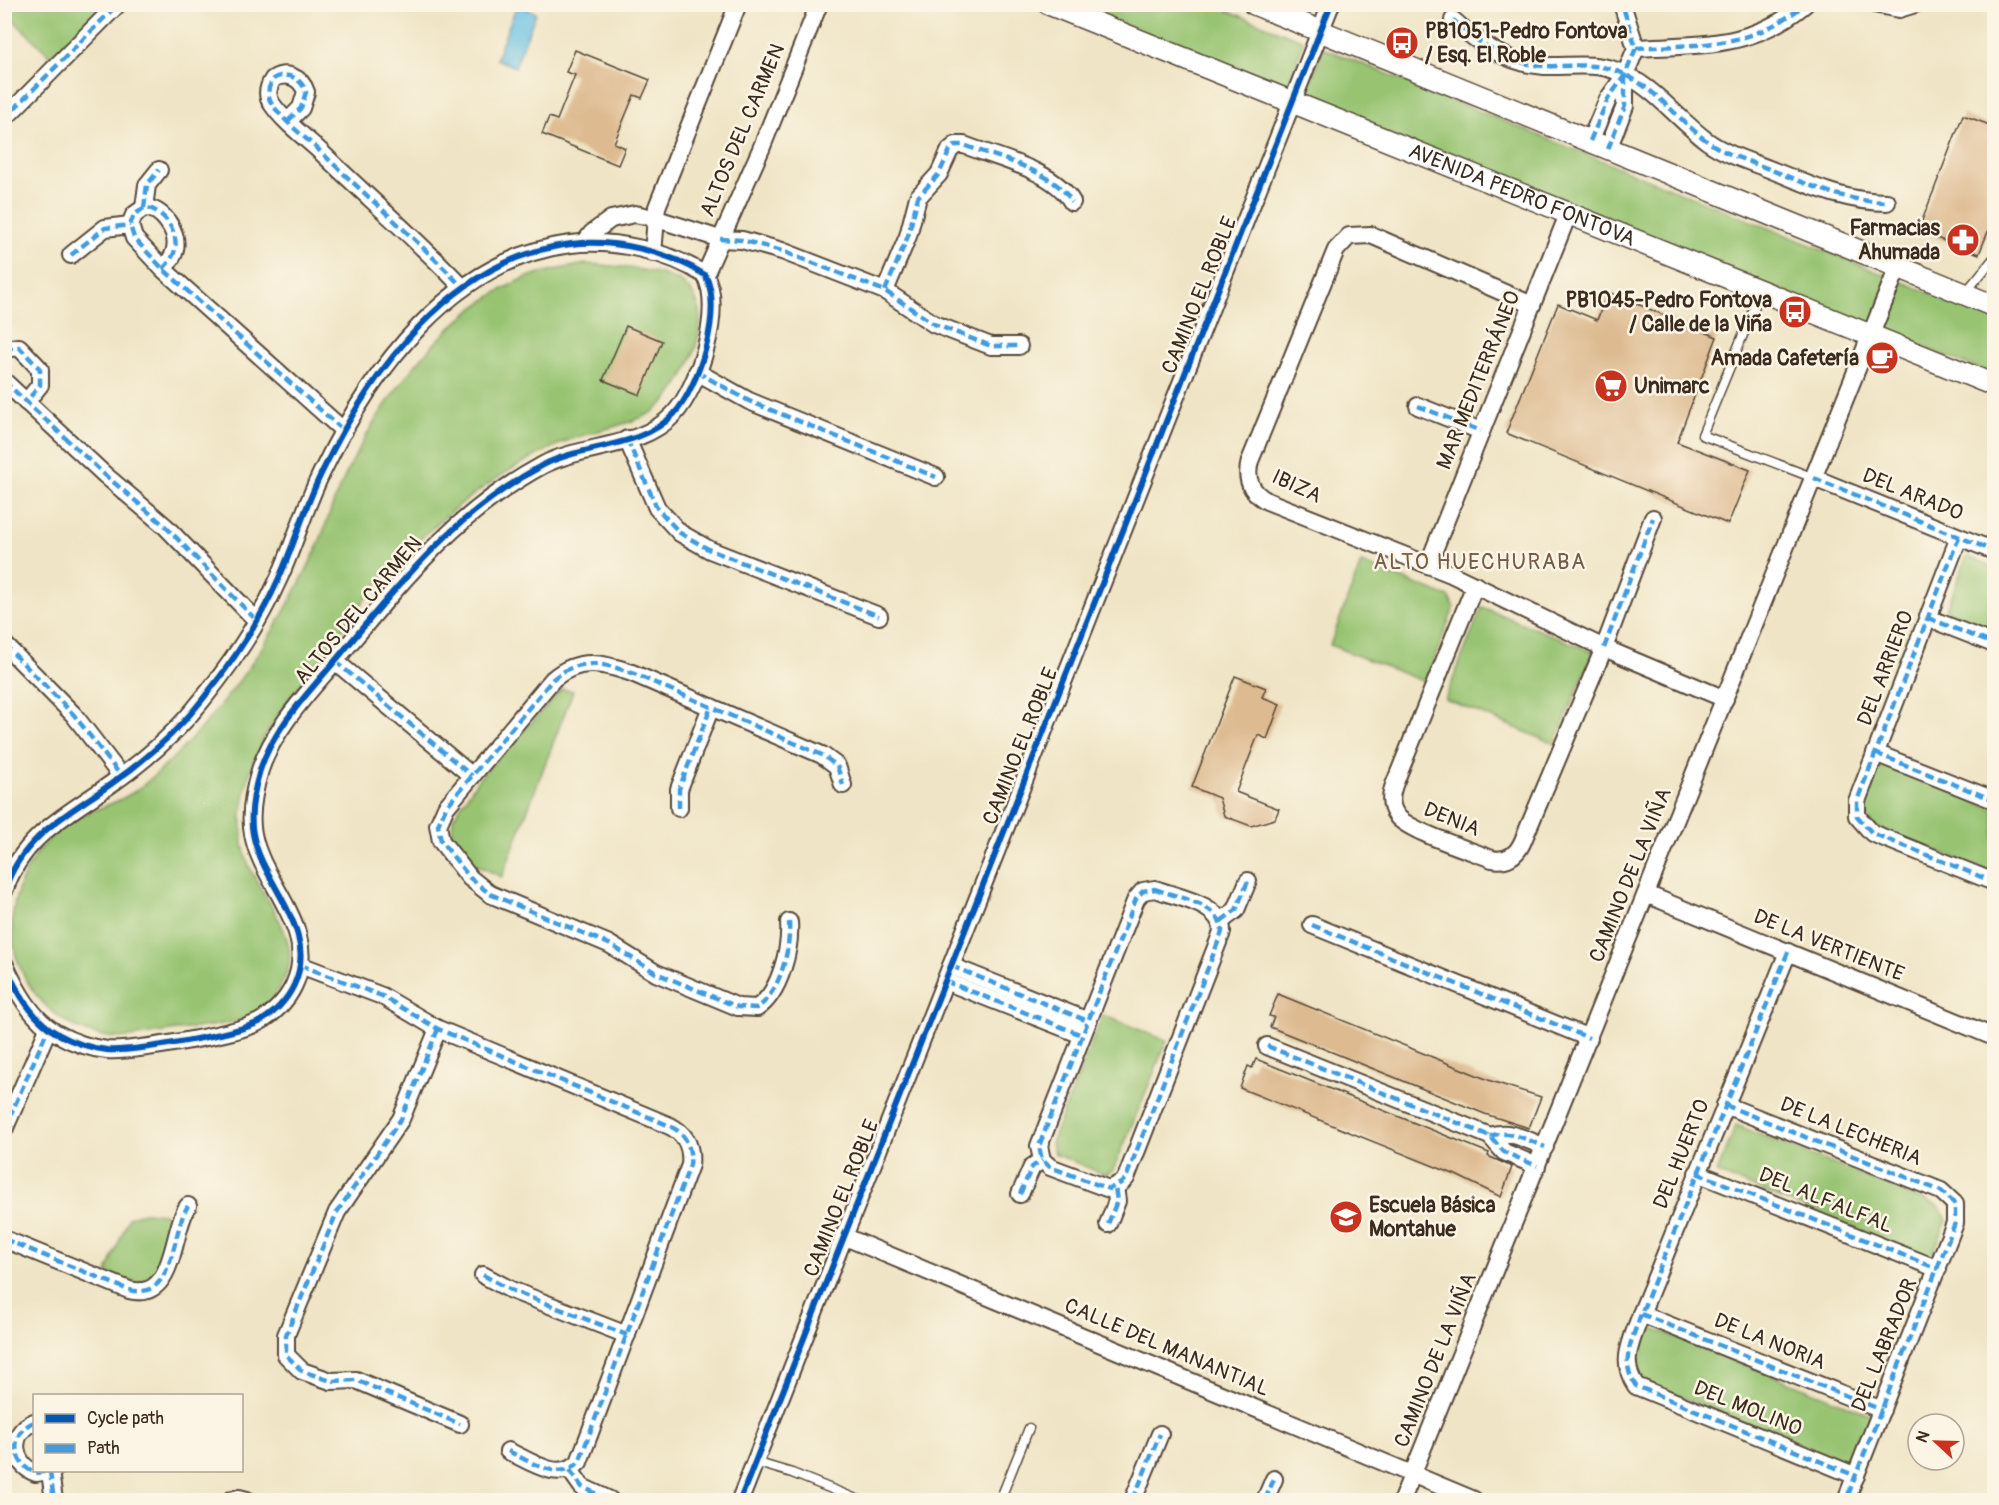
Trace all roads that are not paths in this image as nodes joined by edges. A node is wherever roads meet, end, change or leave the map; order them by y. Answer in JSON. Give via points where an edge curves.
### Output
{"nodes":[{"id":1,"x":118,"y":4,"type":"edge"},
{"id":2,"x":738,"y":4,"type":"edge"},
{"id":3,"x":819,"y":4,"type":"edge"},
{"id":4,"x":1049,"y":4,"type":"edge"},
{"id":5,"x":1254,"y":4,"type":"edge"},
{"id":6,"x":1331,"y":4,"type":"edge"},
{"id":7,"x":1622,"y":4,"type":"edge"},
{"id":8,"x":1805,"y":4,"type":"edge"},
{"id":9,"x":1875,"y":4,"type":"edge"},
{"id":10,"x":1915,"y":4,"type":"edge"},
{"id":11,"x":1453,"y":20,"type":"dead end"},
{"id":12,"x":1321,"y":32,"type":"junction"},
{"id":13,"x":1636,"y":48,"type":"junction"},
{"id":14,"x":1625,"y":75,"type":"junction"},
{"id":15,"x":1293,"y":102,"type":"junction"},
{"id":16,"x":4,"y":119,"type":"edge"},
{"id":17,"x":288,"y":121,"type":"dead end"},
{"id":18,"x":1599,"y":145,"type":"junction"},
{"id":19,"x":159,"y":170,"type":"dead end"},
{"id":20,"x":1072,"y":202,"type":"dead end"},
{"id":21,"x":1887,"y":202,"type":"dead end"},
{"id":22,"x":144,"y":208,"type":"junction"},
{"id":23,"x":1569,"y":213,"type":"junction"},
{"id":24,"x":654,"y":218,"type":"junction"},
{"id":25,"x":130,"y":225,"type":"junction"},
{"id":26,"x":720,"y":239,"type":"junction"},
{"id":27,"x":585,"y":242,"type":"junction"},
{"id":28,"x":653,"y":253,"type":"junction"},
{"id":29,"x":70,"y":255,"type":"dead end"},
{"id":30,"x":1995,"y":258,"type":"edge"},
{"id":31,"x":1898,"y":267,"type":"junction"},
{"id":32,"x":163,"y":268,"type":"junction"},
{"id":33,"x":705,"y":274,"type":"junction"},
{"id":34,"x":463,"y":288,"type":"junction"},
{"id":35,"x":885,"y":291,"type":"junction"},
{"id":36,"x":1761,"y":291,"type":"junction"},
{"id":37,"x":1965,"y":294,"type":"junction"},
{"id":38,"x":1532,"y":305,"type":"junction"},
{"id":39,"x":1995,"y":306,"type":"edge"},
{"id":40,"x":1871,"y":336,"type":"junction"},
{"id":41,"x":1019,"y":346,"type":"dead end"},
{"id":42,"x":4,"y":348,"type":"edge"},
{"id":43,"x":697,"y":372,"type":"junction"},
{"id":44,"x":4,"y":381,"type":"edge"},
{"id":45,"x":1995,"y":385,"type":"edge"},
{"id":46,"x":26,"y":402,"type":"junction"},
{"id":47,"x":1418,"y":406,"type":"dead end"},
{"id":48,"x":344,"y":430,"type":"junction"},
{"id":49,"x":1482,"y":431,"type":"junction"},
{"id":50,"x":627,"y":440,"type":"junction"},
{"id":51,"x":936,"y":477,"type":"dead end"},
{"id":52,"x":1814,"y":478,"type":"junction"},
{"id":53,"x":1653,"y":518,"type":"dead end"},
{"id":54,"x":1959,"y":537,"type":"junction"},
{"id":55,"x":1995,"y":551,"type":"edge"},
{"id":56,"x":1428,"y":565,"type":"junction"},
{"id":57,"x":1475,"y":585,"type":"junction"},
{"id":58,"x":879,"y":616,"type":"dead end"},
{"id":59,"x":1928,"y":618,"type":"junction"},
{"id":60,"x":257,"y":621,"type":"junction"},
{"id":61,"x":4,"y":644,"type":"edge"},
{"id":62,"x":1995,"y":644,"type":"edge"},
{"id":63,"x":1604,"y":648,"type":"junction"},
{"id":64,"x":335,"y":661,"type":"junction"},
{"id":65,"x":1725,"y":699,"type":"junction"},
{"id":66,"x":711,"y":707,"type":"junction"},
{"id":67,"x":1875,"y":753,"type":"junction"},
{"id":68,"x":121,"y":776,"type":"junction"},
{"id":69,"x":472,"y":776,"type":"junction"},
{"id":70,"x":843,"y":785,"type":"dead end"},
{"id":71,"x":1995,"y":800,"type":"edge"},
{"id":72,"x":679,"y":808,"type":"dead end"},
{"id":73,"x":1248,"y":880,"type":"dead end"},
{"id":74,"x":1995,"y":882,"type":"edge"},
{"id":75,"x":4,"y":891,"type":"edge"},
{"id":76,"x":1646,"y":894,"type":"junction"},
{"id":77,"x":1221,"y":921,"type":"junction"},
{"id":78,"x":789,"y":922,"type":"dead end"},
{"id":79,"x":1312,"y":925,"type":"dead end"},
{"id":80,"x":1788,"y":952,"type":"junction"},
{"id":81,"x":4,"y":963,"type":"edge"},
{"id":82,"x":300,"y":965,"type":"junction"},
{"id":83,"x":948,"y":973,"type":"junction"},
{"id":84,"x":1085,"y":1028,"type":"junction"},
{"id":85,"x":48,"y":1029,"type":"junction"},
{"id":86,"x":438,"y":1029,"type":"junction"},
{"id":87,"x":1995,"y":1037,"type":"edge"},
{"id":88,"x":1589,"y":1038,"type":"junction"},
{"id":89,"x":1267,"y":1046,"type":"dead end"},
{"id":90,"x":1725,"y":1105,"type":"junction"},
{"id":91,"x":4,"y":1130,"type":"edge"},
{"id":92,"x":1490,"y":1136,"type":"junction"},
{"id":93,"x":1545,"y":1148,"type":"junction"},
{"id":94,"x":1042,"y":1160,"type":"junction"},
{"id":95,"x":1537,"y":1166,"type":"junction"},
{"id":96,"x":1697,"y":1173,"type":"junction"},
{"id":97,"x":1115,"y":1187,"type":"junction"},
{"id":98,"x":1020,"y":1194,"type":"dead end"},
{"id":99,"x":1955,"y":1204,"type":"joint"},
{"id":100,"x":188,"y":1206,"type":"dead end"},
{"id":101,"x":1108,"y":1224,"type":"dead end"},
{"id":102,"x":843,"y":1236,"type":"junction"},
{"id":103,"x":4,"y":1239,"type":"edge"},
{"id":104,"x":1938,"y":1269,"type":"junction"},
{"id":105,"x":483,"y":1275,"type":"dead end"},
{"id":106,"x":1641,"y":1314,"type":"junction"},
{"id":107,"x":627,"y":1335,"type":"junction"},
{"id":108,"x":1628,"y":1375,"type":"joint"},
{"id":109,"x":1882,"y":1410,"type":"junction"},
{"id":110,"x":33,"y":1423,"type":"edge"},
{"id":111,"x":460,"y":1424,"type":"dead end"},
{"id":112,"x":1029,"y":1428,"type":"dead end"},
{"id":113,"x":1160,"y":1434,"type":"dead end"},
{"id":114,"x":508,"y":1451,"type":"dead end"},
{"id":115,"x":755,"y":1462,"type":"junction"},
{"id":116,"x":33,"y":1470,"type":"edge"},
{"id":117,"x":570,"y":1470,"type":"junction"},
{"id":118,"x":52,"y":1472,"type":"edge"},
{"id":119,"x":1413,"y":1474,"type":"junction"},
{"id":120,"x":1856,"y":1476,"type":"junction"},
{"id":121,"x":1274,"y":1479,"type":"dead end"},
{"id":122,"x":54,"y":1500,"type":"edge"},
{"id":123,"x":231,"y":1500,"type":"edge"},
{"id":124,"x":247,"y":1500,"type":"edge"},
{"id":125,"x":610,"y":1500,"type":"edge"},
{"id":126,"x":740,"y":1500,"type":"edge"},
{"id":127,"x":859,"y":1500,"type":"edge"},
{"id":128,"x":1000,"y":1500,"type":"edge"},
{"id":129,"x":1132,"y":1500,"type":"edge"},
{"id":130,"x":1265,"y":1500,"type":"edge"},
{"id":131,"x":1402,"y":1500,"type":"edge"},
{"id":132,"x":1474,"y":1500,"type":"edge"},
{"id":133,"x":1846,"y":1500,"type":"edge"}],
"edges":[{"from":1,"to":16,"type":"street"},
{"from":2,"to":24,"type":"street"},
{"from":3,"to":26,"type":"street","name":"ALTOS DEL CARMEN"},
{"from":4,"to":15,"type":"street","name":"AVENIDA PEDRO FONTOVA"},
{"from":5,"to":12,"type":"street"},
{"from":6,"to":12,"type":"street","name":"CAMINO EL ROBLE"},
{"from":7,"to":13,"type":"street"},
{"from":8,"to":13,"type":"street","via":[[1775,26],[1738,40],[1700,46]]},
{"from":9,"to":10,"type":"street","via":[[1899,9]]},
{"from":11,"to":14,"type":"street","via":[[1483,45],[1515,60],[1545,66],[1595,66]]},
{"from":12,"to":15,"type":"street","name":"CAMINO EL ROBLE"},
{"from":12,"to":18,"type":"street"},
{"from":13,"to":14,"type":"street"},
{"from":14,"to":18,"type":"street","via":[[1625,106]]},
{"from":14,"to":21,"type":"street","via":[[1721,150],[1845,198]]},
{"from":15,"to":23,"type":"street","name":"AVENIDA PEDRO FONTOVA"},
{"from":15,"to":83,"type":"street","name":"CAMINO EL ROBLE"},
{"from":17,"to":34,"type":"street"},
{"from":18,"to":31,"type":"street"},
{"from":19,"to":22,"type":"street","via":[[147,185]]},
{"from":20,"to":35,"type":"street","via":[[1053,180],[956,145],[939,174],[918,197],[908,236]]},
{"from":22,"to":25,"type":"street","via":[[134,215]]},
{"from":22,"to":32,"type":"street","via":[[160,214],[175,237],[175,252]]},
{"from":23,"to":36,"type":"street","name":"AVENIDA PEDRO FONTOVA"},
{"from":23,"to":38,"type":"street","name":"MAR MEDITERRÁNEO"},
{"from":24,"to":26,"type":"street","name":"ALTOS DEL CARMEN"},
{"from":24,"to":27,"type":"street","name":"ALTOS DEL CARMEN","via":[[635,214],[617,217],[601,225]]},
{"from":24,"to":28,"type":"street"},
{"from":25,"to":29,"type":"street","via":[[98,231]]},
{"from":25,"to":32,"type":"street","via":[[134,238]]},
{"from":26,"to":33,"type":"street","name":"ALTOS DEL CARMEN"},
{"from":26,"to":35,"type":"street","via":[[742,240],[782,251]]},
{"from":27,"to":28,"type":"street"},
{"from":27,"to":34,"type":"street","via":[[540,250]]},
{"from":28,"to":33,"type":"street"},
{"from":30,"to":37,"type":"lane"},
{"from":31,"to":37,"type":"street"},
{"from":31,"to":40,"type":"street","name":"CAMINO DE LA VIÑA"},
{"from":32,"to":48,"type":"street"},
{"from":33,"to":43,"type":"street","name":"ALTOS DEL CARMEN","via":[[712,293],[712,308]]},
{"from":34,"to":48,"type":"street","via":[[435,310],[408,340]]},
{"from":35,"to":41,"type":"street","via":[[934,324],[991,346]]},
{"from":36,"to":40,"type":"street","name":"AVENIDA PEDRO FONTOVA"},
{"from":36,"to":52,"type":"lane","via":[[1702,435]]},
{"from":37,"to":39,"type":"street"},
{"from":38,"to":49,"type":"street","name":"MAR MEDITERRÁNEO"},
{"from":38,"to":56,"type":"street","name":"IBIZA","via":[[1371,235],[1349,236],[1336,249],[1250,461],[1250,483],[1260,496]]},
{"from":40,"to":45,"type":"street","name":"AVENIDA PEDRO FONTOVA"},
{"from":40,"to":52,"type":"street","name":"CAMINO DE LA VIÑA"},
{"from":42,"to":46,"type":"street","via":[[19,347],[40,369],[40,385]]},
{"from":43,"to":50,"type":"street","name":"ALTOS DEL CARMEN","via":[[675,413],[654,429]]},
{"from":43,"to":51,"type":"street","via":[[749,401]]},
{"from":44,"to":46,"type":"street"},
{"from":46,"to":60,"type":"street","via":[[165,526]]},
{"from":47,"to":49,"type":"street"},
{"from":48,"to":60,"type":"street"},
{"from":49,"to":56,"type":"street","name":"MAR MEDITERRÁNEO"},
{"from":50,"to":58,"type":"street","via":[[657,508],[680,533],[710,550]]},
{"from":50,"to":64,"type":"street","name":"ALTOS DEL CARMEN","via":[[556,459],[467,516],[412,568]]},
{"from":52,"to":54,"type":"street","name":"DEL ARADO"},
{"from":52,"to":65,"type":"street","name":"CAMINO DE LA VIÑA"},
{"from":53,"to":63,"type":"street"},
{"from":54,"to":55,"type":"street","name":"DEL ARADO"},
{"from":54,"to":59,"type":"street","name":"DEL ARRIERO"},
{"from":56,"to":57,"type":"street","name":"IBIZA"},
{"from":57,"to":63,"type":"street","name":"IBIZA"},
{"from":57,"to":63,"type":"street","name":"DENIA","via":[[1391,793],[1393,810],[1410,827],[1492,859],[1504,860],[1515,854]]},
{"from":59,"to":62,"type":"street"},
{"from":59,"to":67,"type":"street","name":"DEL ARRIERO"},
{"from":60,"to":68,"type":"street","via":[[186,719]]},
{"from":61,"to":68,"type":"street","via":[[74,715]]},
{"from":63,"to":65,"type":"street","name":"IBIZA"},
{"from":64,"to":69,"type":"street"},
{"from":64,"to":82,"type":"street","name":"ALTOS DEL CARMEN","via":[[284,725],[268,752],[251,817],[257,848],[298,935]]},
{"from":65,"to":76,"type":"street","name":"CAMINO DE LA VIÑA"},
{"from":66,"to":69,"type":"street","via":[[614,667],[577,665],[553,679]]},
{"from":66,"to":70,"type":"street","via":[[830,759],[840,771]]},
{"from":66,"to":72,"type":"street","via":[[679,789]]},
{"from":67,"to":71,"type":"street"},
{"from":67,"to":74,"type":"street","name":"DEL ARRIERO","via":[[1857,801],[1857,816],[1872,833]]},
{"from":68,"to":75,"type":"street","via":[[37,836],[16,865]]},
{"from":69,"to":78,"type":"street","via":[[442,812],[438,825],[441,841],[470,878],[501,900],[609,944],[656,973],[738,1007],[757,1008],[767,1001],[785,962]]},
{"from":73,"to":77,"type":"street","via":[[1236,910]]},
{"from":76,"to":80,"type":"street","name":"DE LA VERTIENTE"},
{"from":76,"to":88,"type":"street","name":"CAMINO DE LA VIÑA"},
{"from":77,"to":84,"type":"street","via":[[1214,912],[1198,905],[1155,889],[1143,891],[1136,899]]},
{"from":77,"to":97,"type":"street","via":[[1220,938],[1126,1178]]},
{"from":79,"to":88,"type":"street"},
{"from":80,"to":87,"type":"street","name":"DE LA VERTIENTE"},
{"from":80,"to":90,"type":"street","name":"DEL HUERTO"},
{"from":81,"to":85,"type":"street","name":"ALTOS DEL CARMEN","via":[[32,1013]]},
{"from":82,"to":85,"type":"street","name":"ALTOS DEL CARMEN","via":[[294,986],[284,1001],[246,1028],[116,1050],[89,1046]]},
{"from":82,"to":86,"type":"street","via":[[382,996]]},
{"from":83,"to":84,"type":"street"},
{"from":83,"to":102,"type":"street","name":"CAMINO EL ROBLE"},
{"from":84,"to":94,"type":"street","via":[[1041,1139]]},
{"from":85,"to":91,"type":"street"},
{"from":86,"to":107,"type":"street","via":[[670,1126],[683,1135],[690,1165]]},
{"from":86,"to":111,"type":"street","via":[[401,1119],[337,1212],[286,1335],[285,1349],[290,1362],[302,1371],[331,1381],[356,1380]]},
{"from":88,"to":93,"type":"street","name":"CAMINO DE LA VIÑA"},
{"from":89,"to":92,"type":"street"},
{"from":90,"to":96,"type":"street","name":"DEL HUERTO"},
{"from":90,"to":99,"type":"street","name":"DE LA LECHERIA","via":[[1941,1191]]},
{"from":92,"to":93,"type":"street","via":[[1514,1135]]},
{"from":92,"to":95,"type":"street","via":[[1504,1152]]},
{"from":93,"to":95,"type":"street","name":"CAMINO DE LA VIÑA"},
{"from":94,"to":97,"type":"street","via":[[1102,1188]]},
{"from":94,"to":98,"type":"street","via":[[1032,1167]]},
{"from":95,"to":119,"type":"street","name":"CAMINO DE LA VIÑA"},
{"from":96,"to":104,"type":"street","name":"DEL ALFALFAL"},
{"from":96,"to":106,"type":"street","name":"DEL HUERTO"},
{"from":97,"to":101,"type":"street","via":[[1117,1201]]},
{"from":99,"to":104,"type":"street","name":"DEL LABRADOR","via":[[1957,1217]]},
{"from":100,"to":103,"type":"street","via":[[180,1218],[170,1262],[160,1281],[141,1292]]},
{"from":102,"to":115,"type":"street","name":"CAMINO EL ROBLE"},
{"from":102,"to":119,"type":"street","name":"CALLE DEL MANANTIAL"},
{"from":104,"to":109,"type":"street","name":"DEL LABRADOR"},
{"from":105,"to":107,"type":"street","via":[[511,1290]]},
{"from":106,"to":108,"type":"street","name":"DEL HUERTO","via":[[1625,1364]]},
{"from":106,"to":109,"type":"street","name":"DE LA NORIA"},
{"from":107,"to":117,"type":"street","via":[[582,1456]]},
{"from":108,"to":120,"type":"street","name":"DEL MOLINO","via":[[1636,1386]]},
{"from":109,"to":120,"type":"street","name":"DEL LABRADOR"},
{"from":110,"to":116,"type":"street","via":[[20,1433],[15,1446],[24,1466]]},
{"from":112,"to":128,"type":"lane"},
{"from":113,"to":129,"type":"street"},
{"from":114,"to":117,"type":"street","via":[[548,1469]]},
{"from":115,"to":126,"type":"street","name":"CAMINO EL ROBLE"},
{"from":115,"to":127,"type":"lane"},
{"from":117,"to":125,"type":"street","via":[[582,1487]]},
{"from":118,"to":122,"type":"street"},
{"from":119,"to":131,"type":"street","name":"CAMINO DE LA VIÑA"},
{"from":119,"to":132,"type":"street","name":"CALLE DEL MANANTIAL"},
{"from":120,"to":133,"type":"street","name":"DEL LABRADOR"},
{"from":121,"to":130,"type":"street"},
{"from":123,"to":124,"type":"street"}]}
